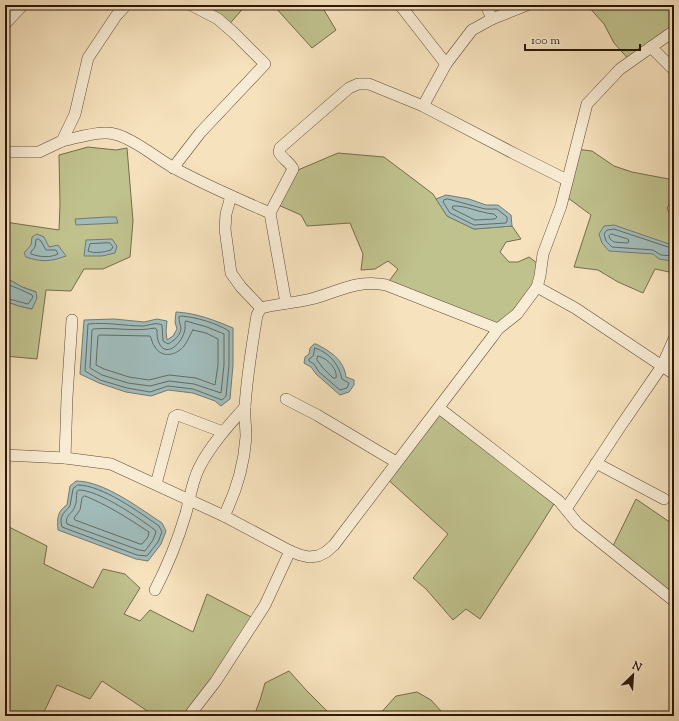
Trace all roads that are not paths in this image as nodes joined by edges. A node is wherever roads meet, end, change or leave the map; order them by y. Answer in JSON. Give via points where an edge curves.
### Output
{"nodes":[{"id":1,"x":126,"y":5,"type":"edge"},
{"id":2,"x":191,"y":5,"type":"edge"},
{"id":3,"x":400,"y":5,"type":"edge"},
{"id":4,"x":486,"y":5,"type":"edge"},
{"id":5,"x":527,"y":5,"type":"edge"},
{"id":6,"x":21,"y":7,"type":"dead end"},
{"id":7,"x":492,"y":19,"type":"junction"},
{"id":8,"x":5,"y":24,"type":"edge"},
{"id":9,"x":674,"y":31,"type":"edge"},
{"id":10,"x":651,"y":47,"type":"junction"},
{"id":11,"x":446,"y":64,"type":"junction"},
{"id":12,"x":674,"y":70,"type":"edge"},
{"id":13,"x":423,"y":106,"type":"junction"},
{"id":14,"x":62,"y":141,"type":"junction"},
{"id":15,"x":5,"y":152,"type":"edge"},
{"id":16,"x":173,"y":168,"type":"junction"},
{"id":17,"x":567,"y":180,"type":"junction"},
{"id":18,"x":231,"y":196,"type":"junction"},
{"id":19,"x":270,"y":213,"type":"junction"},
{"id":20,"x":537,"y":287,"type":"junction"},
{"id":21,"x":286,"y":303,"type":"junction"},
{"id":22,"x":261,"y":308,"type":"junction"},
{"id":23,"x":72,"y":320,"type":"dead end"},
{"id":24,"x":498,"y":329,"type":"junction"},
{"id":25,"x":674,"y":339,"type":"edge"},
{"id":26,"x":662,"y":366,"type":"junction"},
{"id":27,"x":674,"y":374,"type":"edge"},
{"id":28,"x":286,"y":400,"type":"dead end"},
{"id":29,"x":245,"y":407,"type":"junction"},
{"id":30,"x":439,"y":408,"type":"junction"},
{"id":31,"x":223,"y":432,"type":"junction"},
{"id":32,"x":5,"y":455,"type":"edge"},
{"id":33,"x":64,"y":458,"type":"junction"},
{"id":34,"x":396,"y":462,"type":"junction"},
{"id":35,"x":596,"y":463,"type":"junction"},
{"id":36,"x":156,"y":484,"type":"junction"},
{"id":37,"x":664,"y":498,"type":"dead end"},
{"id":38,"x":190,"y":500,"type":"junction"},
{"id":39,"x":566,"y":509,"type":"junction"},
{"id":40,"x":224,"y":516,"type":"junction"},
{"id":41,"x":290,"y":551,"type":"junction"},
{"id":42,"x":155,"y":590,"type":"dead end"},
{"id":43,"x":674,"y":601,"type":"edge"},
{"id":44,"x":189,"y":716,"type":"edge"}],
"edges":[{"from":1,"to":14,"type":"street","via":[[88,58],[75,114]]},
{"from":2,"to":16,"type":"street","via":[[218,19],[265,64],[200,133]]},
{"from":3,"to":11,"type":"street"},
{"from":4,"to":7,"type":"street"},
{"from":5,"to":7,"type":"street"},
{"from":6,"to":8,"type":"street"},
{"from":7,"to":11,"type":"street","via":[[472,30]]},
{"from":9,"to":10,"type":"street"},
{"from":10,"to":12,"type":"street"},
{"from":10,"to":17,"type":"street","via":[[620,69],[587,104]]},
{"from":11,"to":13,"type":"street"},
{"from":13,"to":17,"type":"street"},
{"from":13,"to":19,"type":"street","via":[[369,84],[358,84],[349,88],[280,148],[280,156],[292,165],[293,169]]},
{"from":14,"to":15,"type":"street","via":[[39,152]]},
{"from":14,"to":16,"type":"street","via":[[107,133],[132,142]]},
{"from":16,"to":18,"type":"street"},
{"from":17,"to":20,"type":"street","via":[[559,212],[543,254]]},
{"from":18,"to":19,"type":"street"},
{"from":18,"to":22,"type":"street","via":[[225,230],[231,273]]},
{"from":19,"to":21,"type":"street"},
{"from":20,"to":24,"type":"street","via":[[517,314]]},
{"from":20,"to":26,"type":"street","via":[[575,308]]},
{"from":21,"to":22,"type":"street"},
{"from":21,"to":24,"type":"street","via":[[310,299],[359,284],[378,283]]},
{"from":22,"to":29,"type":"street","via":[[257,315]]},
{"from":23,"to":33,"type":"street"},
{"from":24,"to":30,"type":"street"},
{"from":25,"to":26,"type":"street"},
{"from":26,"to":27,"type":"street"},
{"from":26,"to":35,"type":"street"},
{"from":28,"to":34,"type":"street","via":[[317,415]]},
{"from":29,"to":31,"type":"street"},
{"from":29,"to":40,"type":"street","via":[[246,437],[239,480]]},
{"from":30,"to":34,"type":"street"},
{"from":30,"to":39,"type":"street"},
{"from":31,"to":36,"type":"street","via":[[178,415],[174,417]]},
{"from":31,"to":38,"type":"street","via":[[198,469]]},
{"from":32,"to":33,"type":"street"},
{"from":33,"to":36,"type":"street","via":[[112,464]]},
{"from":34,"to":41,"type":"street","via":[[326,552],[309,557]]},
{"from":35,"to":37,"type":"street"},
{"from":35,"to":39,"type":"street"},
{"from":36,"to":38,"type":"street"},
{"from":38,"to":40,"type":"street"},
{"from":38,"to":42,"type":"street","via":[[177,542]]},
{"from":39,"to":43,"type":"street","via":[[578,524]]},
{"from":40,"to":41,"type":"street"},
{"from":41,"to":44,"type":"street","via":[[260,615]]}]}
